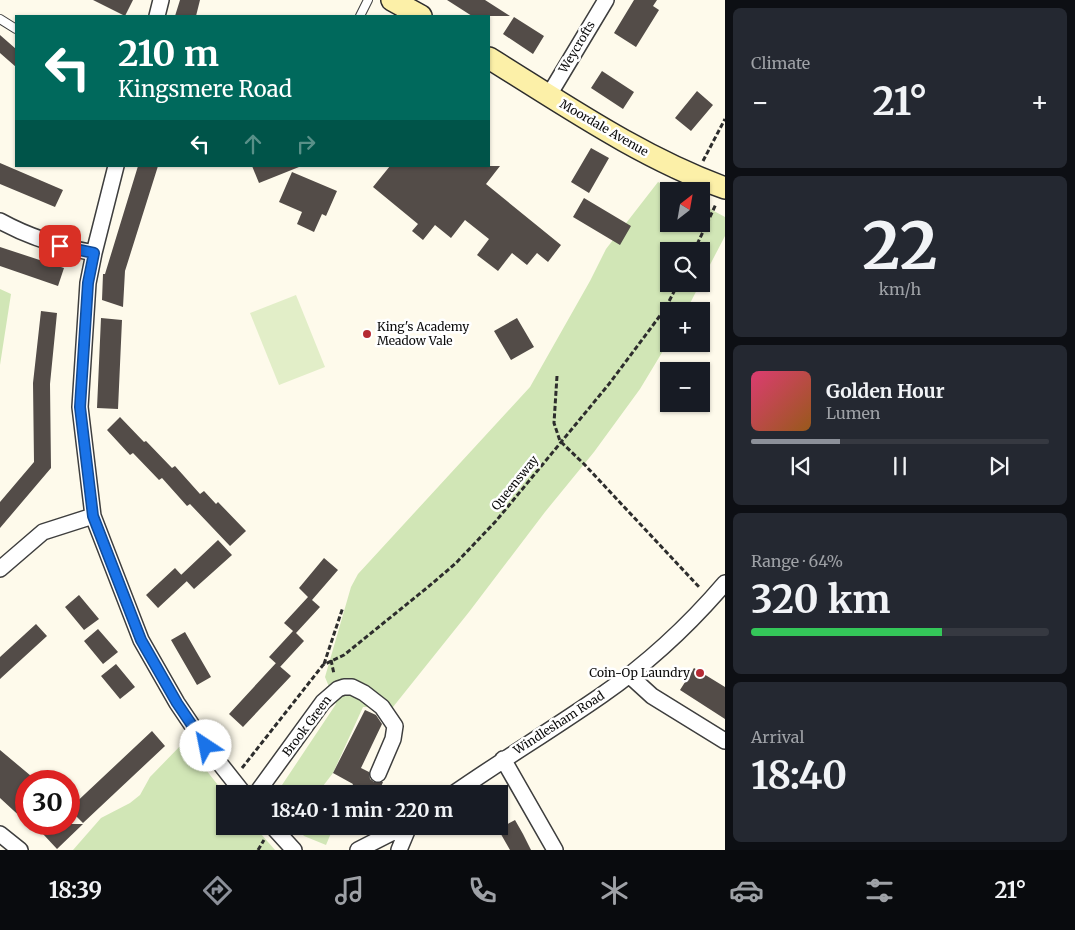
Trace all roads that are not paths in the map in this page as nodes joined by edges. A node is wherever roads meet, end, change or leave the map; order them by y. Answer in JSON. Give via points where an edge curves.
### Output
{"nodes":[{"id":1,"x":161,"y":0,"type":"edge"},
{"id":2,"x":368,"y":0,"type":"edge"},
{"id":3,"x":392,"y":0,"type":"edge"},
{"id":4,"x":606,"y":0,"type":"edge"},
{"id":5,"x":157,"y":15,"type":"edge"},
{"id":6,"x":360,"y":15,"type":"edge"},
{"id":7,"x":418,"y":15,"type":"edge"},
{"id":8,"x":0,"y":20,"type":"edge"},
{"id":9,"x":15,"y":28,"type":"edge"},
{"id":10,"x":490,"y":59,"type":"edge"},
{"id":11,"x":549,"y":95,"type":"junction"},
{"id":12,"x":116,"y":167,"type":"edge"},
{"id":13,"x":722,"y":194,"type":"edge"},
{"id":14,"x":0,"y":220,"type":"edge"},
{"id":15,"x":94,"y":253,"type":"junction"},
{"id":16,"x":93,"y":516,"type":"junction"},
{"id":17,"x":0,"y":569,"type":"edge"},
{"id":18,"x":725,"y":583,"type":"edge"},
{"id":19,"x":629,"y":675,"type":"junction"},
{"id":20,"x":725,"y":742,"type":"edge"},
{"id":21,"x":503,"y":759,"type":"junction"},
{"id":22,"x":378,"y":774,"type":"dead end"},
{"id":23,"x":237,"y":785,"type":"edge"},
{"id":24,"x":263,"y":785,"type":"edge"},
{"id":25,"x":466,"y":785,"type":"edge"},
{"id":26,"x":0,"y":834,"type":"edge"},
{"id":27,"x":276,"y":835,"type":"edge"},
{"id":28,"x":389,"y":835,"type":"edge"},
{"id":29,"x":404,"y":835,"type":"edge"},
{"id":30,"x":20,"y":850,"type":"edge"},
{"id":31,"x":294,"y":850,"type":"edge"},
{"id":32,"x":358,"y":850,"type":"edge"},
{"id":33,"x":400,"y":850,"type":"edge"},
{"id":34,"x":555,"y":850,"type":"edge"}],
"edges":[{"from":1,"to":5,"type":"street"},
{"from":2,"to":6,"type":"lane"},
{"from":3,"to":7,"type":"street"},
{"from":4,"to":11,"type":"street","name":"Weycrofts"},
{"from":8,"to":9,"type":"lane"},
{"from":10,"to":11,"type":"street","name":"Moordale Avenue"},
{"from":11,"to":13,"type":"street","name":"Moordale Avenue"},
{"from":12,"to":15,"type":"street"},
{"from":14,"to":15,"type":"street","via":[[60,246]]},
{"from":15,"to":16,"type":"street","via":[[88,283],[80,407]]},
{"from":16,"to":17,"type":"street","via":[[43,532]]},
{"from":16,"to":23,"type":"street","via":[[141,640],[182,710]]},
{"from":18,"to":19,"type":"street","name":"Windlesham Road","via":[[664,645]]},
{"from":19,"to":20,"type":"street","via":[[652,696]]},
{"from":19,"to":21,"type":"street","name":"Windlesham Road"},
{"from":21,"to":25,"type":"street","name":"Windlesham Road"},
{"from":21,"to":34,"type":"street"},
{"from":22,"to":24,"type":"street","name":"Brook Green","via":[[395,726],[382,706],[352,687],[344,687],[324,702]]},
{"from":26,"to":30,"type":"street"},
{"from":27,"to":31,"type":"street"},
{"from":28,"to":32,"type":"street"},
{"from":29,"to":33,"type":"street"}]}
